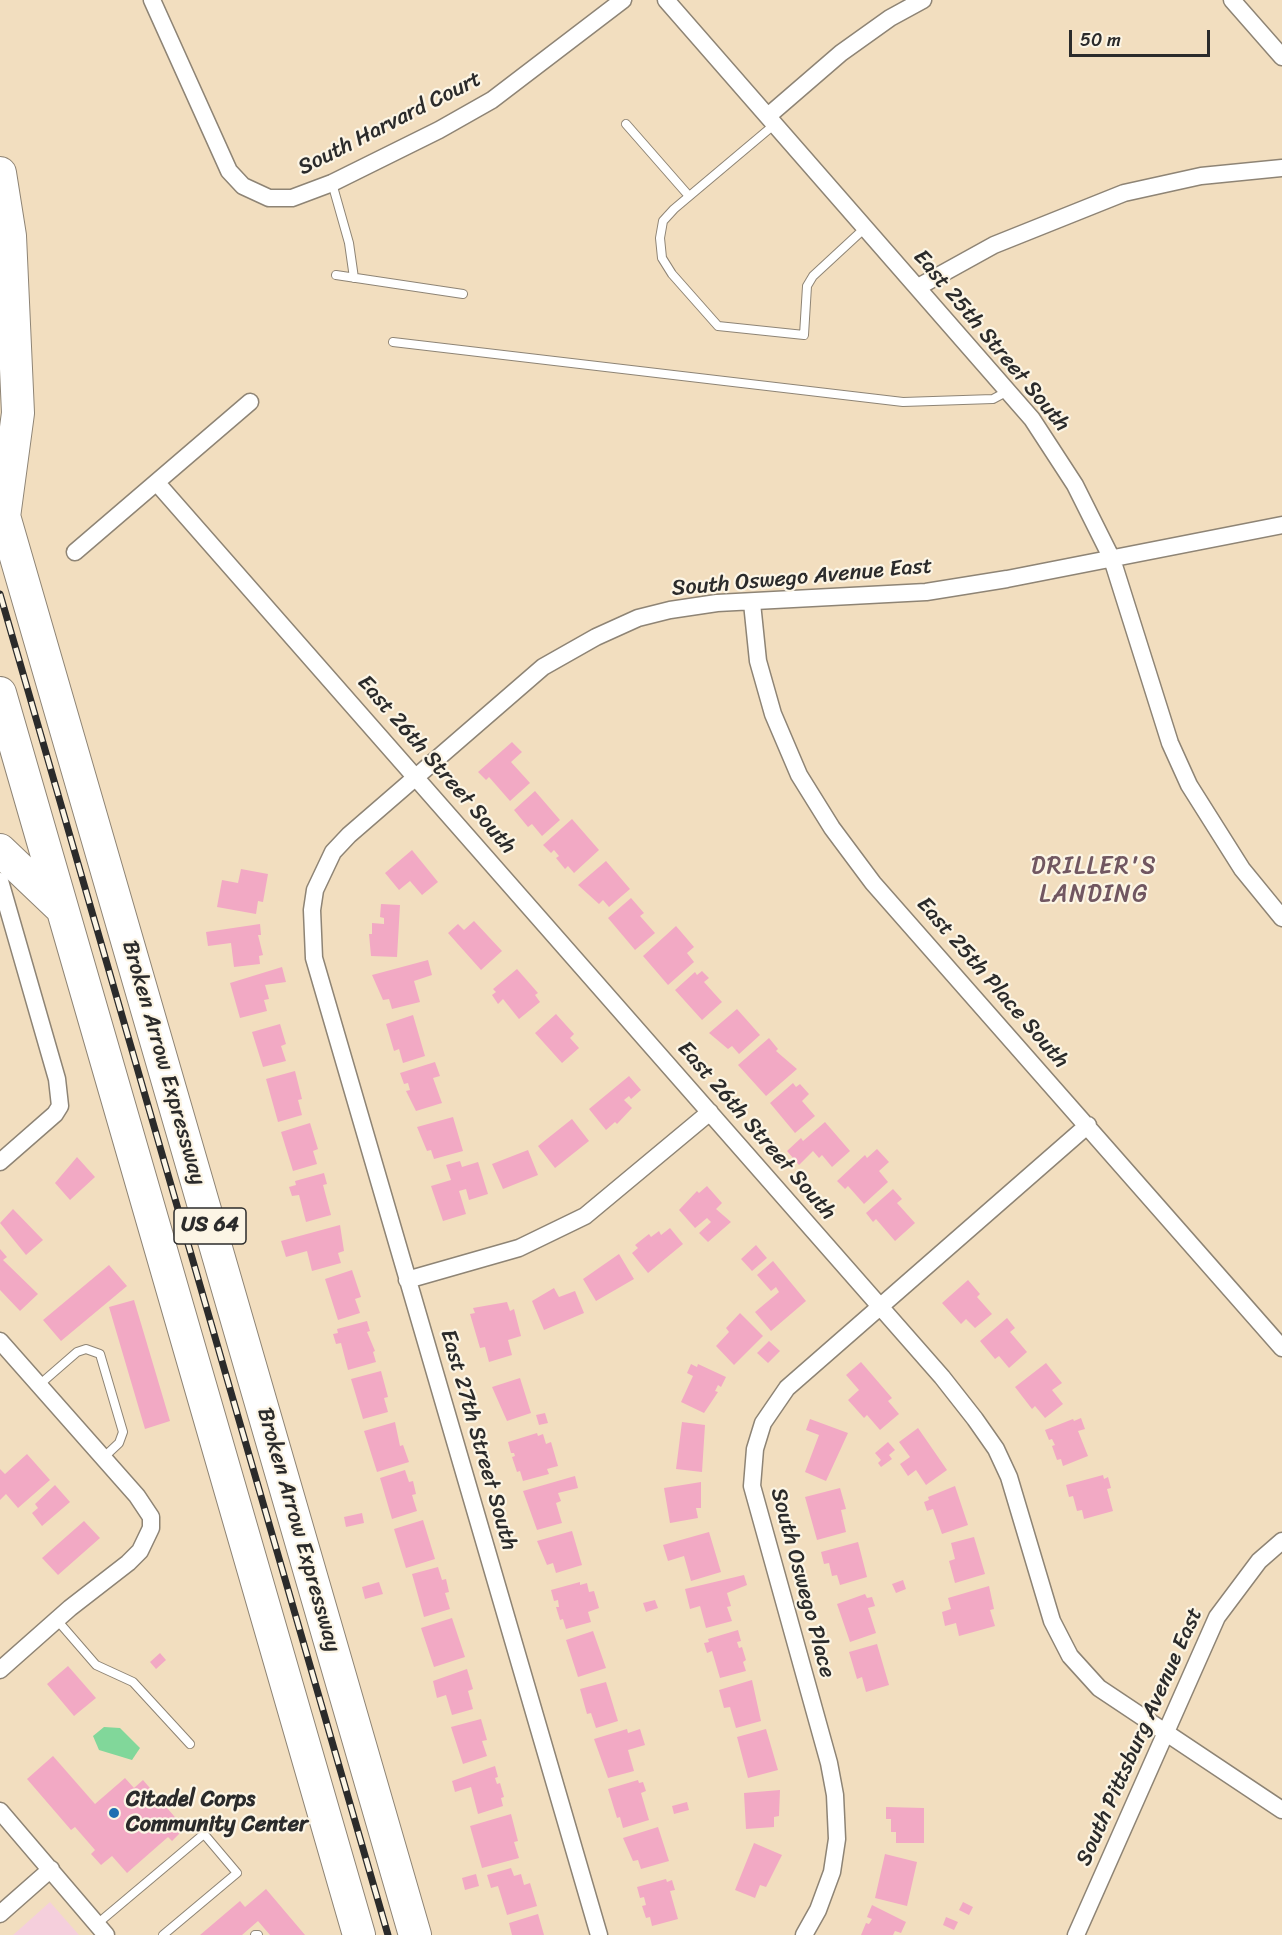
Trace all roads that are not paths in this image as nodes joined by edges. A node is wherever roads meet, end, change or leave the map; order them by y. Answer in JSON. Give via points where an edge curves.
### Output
{"nodes":[{"id":1,"x":152,"y":0,"type":"edge"},
{"id":2,"x":624,"y":0,"type":"edge"},
{"id":3,"x":666,"y":0,"type":"edge"},
{"id":4,"x":922,"y":0,"type":"edge"},
{"id":5,"x":1232,"y":0,"type":"edge"},
{"id":6,"x":1282,"y":57,"type":"edge"},
{"id":7,"x":771,"y":120,"type":"junction"},
{"id":8,"x":626,"y":124,"type":"dead end"},
{"id":9,"x":1282,"y":168,"type":"edge"},
{"id":10,"x":0,"y":173,"type":"edge"},
{"id":11,"x":332,"y":183,"type":"junction"},
{"id":12,"x":689,"y":196,"type":"junction"},
{"id":13,"x":866,"y":227,"type":"junction"},
{"id":14,"x":336,"y":275,"type":"dead end"},
{"id":15,"x":354,"y":278,"type":"junction"},
{"id":16,"x":918,"y":287,"type":"junction"},
{"id":17,"x":463,"y":294,"type":"dead end"},
{"id":18,"x":393,"y":342,"type":"dead end"},
{"id":19,"x":1008,"y":391,"type":"junction"},
{"id":20,"x":250,"y":402,"type":"dead end"},
{"id":21,"x":157,"y":483,"type":"junction"},
{"id":22,"x":2,"y":510,"type":"edge"},
{"id":23,"x":1282,"y":525,"type":"edge"},
{"id":24,"x":75,"y":552,"type":"dead end"},
{"id":25,"x":1112,"y":559,"type":"junction"},
{"id":26,"x":752,"y":603,"type":"junction"},
{"id":27,"x":0,"y":693,"type":"edge"},
{"id":28,"x":416,"y":776,"type":"junction"},
{"id":29,"x":0,"y":850,"type":"edge"},
{"id":30,"x":0,"y":881,"type":"edge"},
{"id":31,"x":64,"y":911,"type":"junction"},
{"id":32,"x":1282,"y":918,"type":"edge"},
{"id":33,"x":314,"y":958,"type":"joint"},
{"id":34,"x":710,"y":1112,"type":"junction"},
{"id":35,"x":1088,"y":1125,"type":"junction"},
{"id":36,"x":0,"y":1162,"type":"edge"},
{"id":37,"x":407,"y":1280,"type":"junction"},
{"id":38,"x":879,"y":1307,"type":"junction"},
{"id":39,"x":0,"y":1341,"type":"edge"},
{"id":40,"x":1282,"y":1348,"type":"edge"},
{"id":41,"x":39,"y":1385,"type":"junction"},
{"id":42,"x":103,"y":1458,"type":"junction"},
{"id":43,"x":1282,"y":1541,"type":"edge"},
{"id":44,"x":57,"y":1620,"type":"junction"},
{"id":45,"x":0,"y":1670,"type":"edge"},
{"id":46,"x":1164,"y":1732,"type":"junction"},
{"id":47,"x":189,"y":1744,"type":"dead end"},
{"id":48,"x":1282,"y":1810,"type":"edge"},
{"id":49,"x":0,"y":1811,"type":"edge"},
{"id":50,"x":51,"y":1869,"type":"junction"},
{"id":51,"x":0,"y":1914,"type":"edge"},
{"id":52,"x":101,"y":1930,"type":"edge"},
{"id":53,"x":163,"y":1935,"type":"edge"},
{"id":54,"x":359,"y":1935,"type":"edge"},
{"id":55,"x":415,"y":1935,"type":"edge"},
{"id":56,"x":599,"y":1935,"type":"edge"},
{"id":57,"x":804,"y":1935,"type":"edge"},
{"id":58,"x":1076,"y":1935,"type":"edge"}],
"edges":[{"from":1,"to":11,"type":"street","name":"South Harvard Court","via":[[229,171],[238,182],[269,198],[292,198]]},
{"from":2,"to":11,"type":"street","name":"South Harvard Court","via":[[492,100]]},
{"from":3,"to":7,"type":"street","name":"East 25th Street South"},
{"from":4,"to":7,"type":"street","via":[[840,53]]},
{"from":5,"to":6,"type":"street"},
{"from":7,"to":12,"type":"lane"},
{"from":7,"to":13,"type":"street","name":"East 25th Street South"},
{"from":8,"to":12,"type":"lane"},
{"from":9,"to":16,"type":"street","via":[[1201,176],[1124,194],[994,245]]},
{"from":10,"to":22,"type":"highway","via":[[10,236],[18,413]]},
{"from":11,"to":15,"type":"lane","via":[[349,243]]},
{"from":12,"to":13,"type":"lane","via":[[663,221],[662,258],[718,326],[804,335],[807,286]]},
{"from":13,"to":16,"type":"street","name":"East 25th Street South"},
{"from":14,"to":15,"type":"lane"},
{"from":15,"to":17,"type":"lane"},
{"from":16,"to":19,"type":"street","name":"East 25th Street South"},
{"from":18,"to":19,"type":"lane","via":[[903,402],[993,399]]},
{"from":19,"to":25,"type":"street","name":"East 25th Street South","via":[[1032,419],[1076,485]]},
{"from":20,"to":21,"type":"street"},
{"from":21,"to":24,"type":"street"},
{"from":21,"to":28,"type":"street","name":"East 26th Street South"},
{"from":22,"to":55,"type":"highway","name":"Broken Arrow Expressway","number":"US 64"},
{"from":23,"to":25,"type":"street","name":"South Oswego Avenue East"},
{"from":25,"to":26,"type":"street","name":"South Oswego Avenue East","via":[[926,592]]},
{"from":25,"to":32,"type":"street","name":"East 25th Street South","via":[[1163,722],[1190,785],[1242,869]]},
{"from":26,"to":28,"type":"street","name":"South Oswego Avenue East","via":[[670,610],[638,618],[596,637],[543,667]]},
{"from":26,"to":35,"type":"street","name":"East 25th Place South","via":[[758,661],[772,714],[799,775],[832,828],[873,883]]},
{"from":27,"to":31,"type":"highway","number":"US 64"},
{"from":28,"to":33,"type":"street","name":"South Oswego Avenue East","via":[[333,852],[315,890]]},
{"from":28,"to":34,"type":"street","name":"East 26th Street South"},
{"from":29,"to":31,"type":"highway"},
{"from":30,"to":36,"type":"street","via":[[57,1079],[60,1106]]},
{"from":31,"to":54,"type":"highway","number":"US 64"},
{"from":33,"to":37,"type":"street","name":"East 27th Street South"},
{"from":34,"to":37,"type":"street","via":[[585,1216],[519,1248]]},
{"from":34,"to":38,"type":"street","name":"East 26th Street South"},
{"from":35,"to":38,"type":"street","name":"South Oswego Place"},
{"from":35,"to":40,"type":"street","name":"East 25th Place South"},
{"from":37,"to":56,"type":"street","name":"East 27th Street South"},
{"from":38,"to":46,"type":"street","name":"East 26th Street South","via":[[942,1377],[996,1449],[1015,1495],[1052,1622],[1070,1656],[1099,1688]]},
{"from":38,"to":57,"type":"street","name":"South Oswego Place","via":[[780,1397],[763,1423],[754,1449],[752,1486],[757,1514],[836,1795],[837,1839],[832,1872]]},
{"from":39,"to":41,"type":"street"},
{"from":41,"to":42,"type":"street"},
{"from":41,"to":42,"type":"lane","via":[[77,1352],[87,1349],[100,1354],[123,1432],[119,1443]]},
{"from":42,"to":44,"type":"street","via":[[137,1496],[151,1517],[151,1528],[140,1551]]},
{"from":43,"to":46,"type":"street","name":"South Pittsburg Avenue East","via":[[1259,1561],[1217,1617]]},
{"from":44,"to":45,"type":"street"},
{"from":44,"to":47,"type":"lane","via":[[96,1665],[133,1683]]},
{"from":46,"to":48,"type":"street","name":"East 26th Street South"},
{"from":46,"to":58,"type":"street","name":"South Pittsburg Avenue East"},
{"from":49,"to":50,"type":"street"},
{"from":50,"to":51,"type":"street"},
{"from":50,"to":52,"type":"street"},
{"from":52,"to":53,"type":"lane","via":[[204,1834],[237,1874]]}]}
